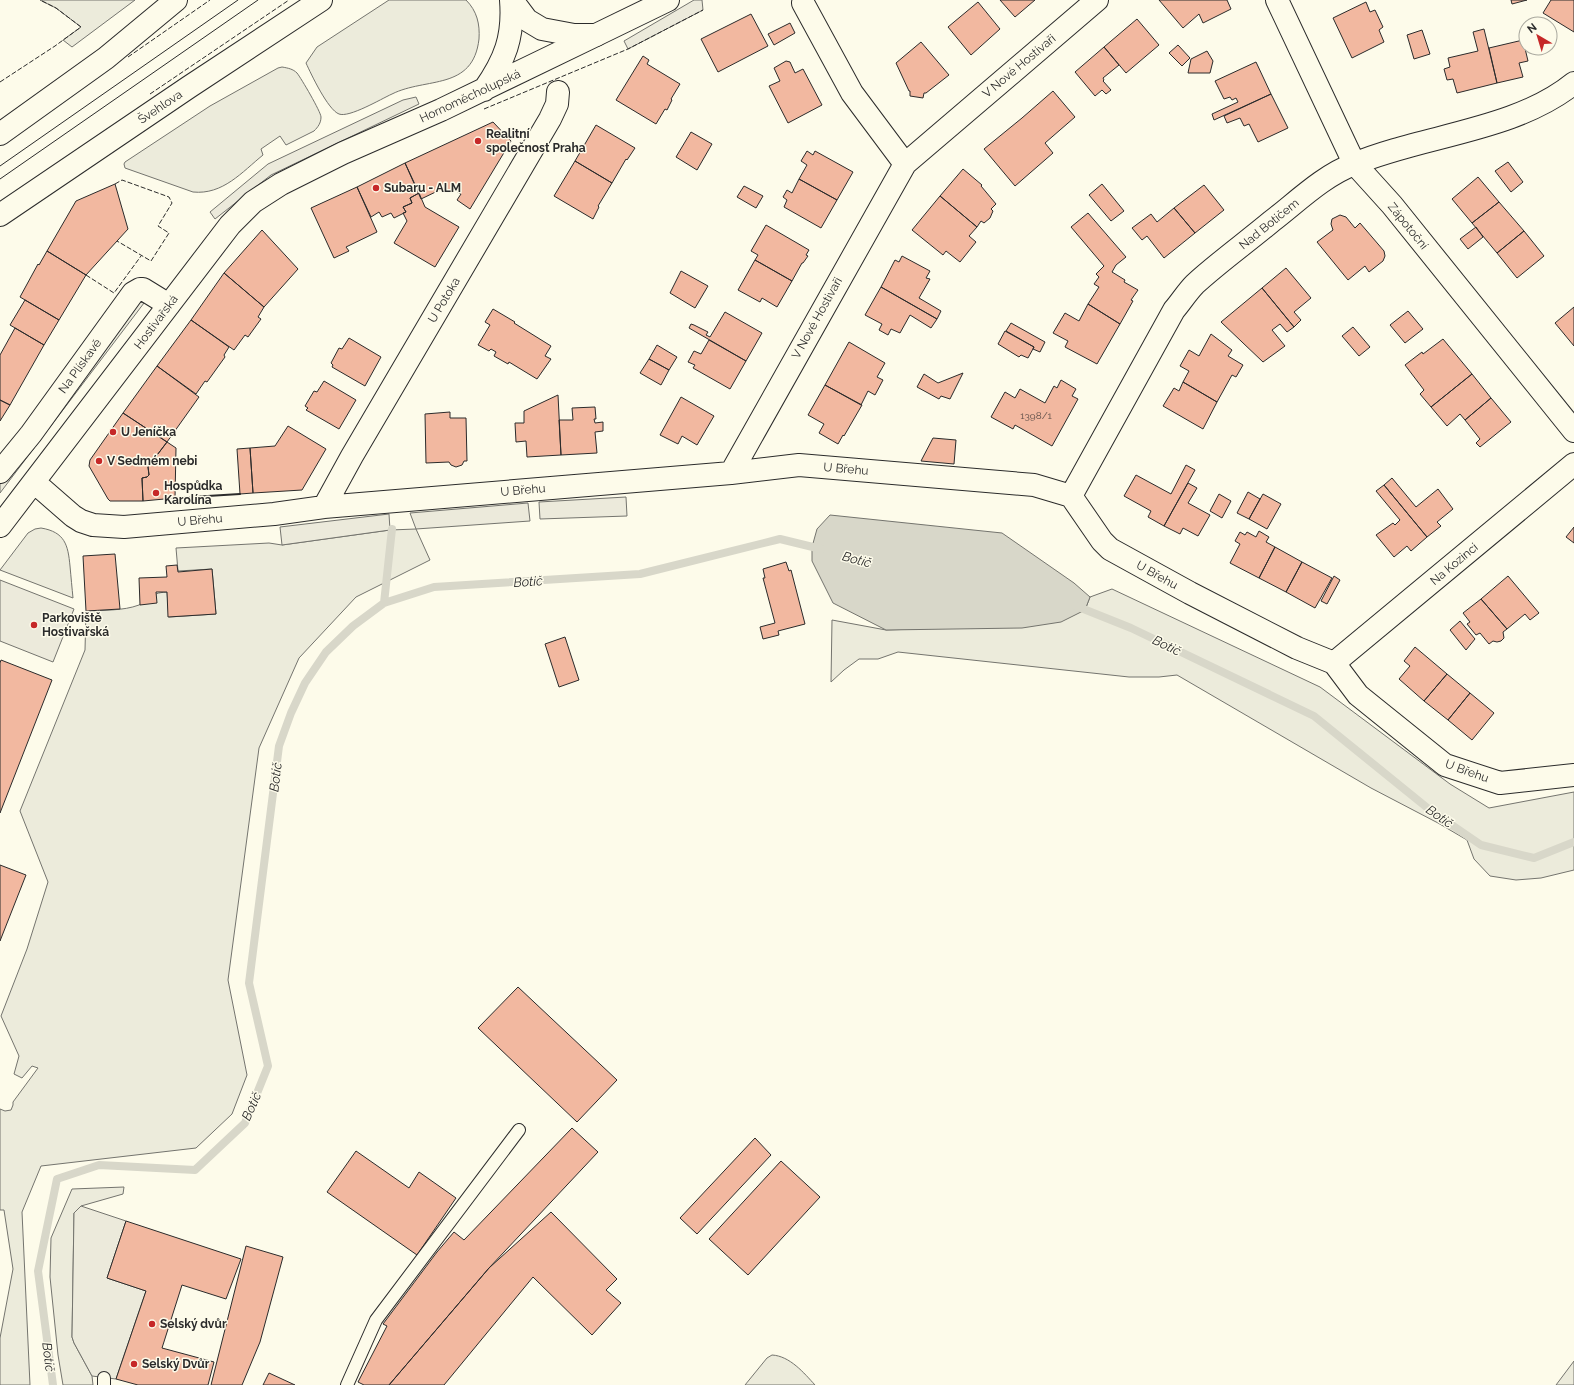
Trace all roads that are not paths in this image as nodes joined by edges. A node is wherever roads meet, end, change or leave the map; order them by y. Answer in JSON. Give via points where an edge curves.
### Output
{"nodes":[{"id":1,"x":176,"y":0,"type":"edge"},
{"id":2,"x":321,"y":0,"type":"edge"},
{"id":3,"x":511,"y":0,"type":"edge"},
{"id":4,"x":668,"y":0,"type":"edge"},
{"id":5,"x":1097,"y":0,"type":"edge"},
{"id":6,"x":1277,"y":0,"type":"edge"},
{"id":7,"x":803,"y":3,"type":"dead end"},
{"id":8,"x":596,"y":35,"type":"junction"},
{"id":9,"x":1574,"y":82,"type":"edge"},
{"id":10,"x":484,"y":90,"type":"junction"},
{"id":11,"x":558,"y":92,"type":"dead end"},
{"id":12,"x":0,"y":134,"type":"edge"},
{"id":13,"x":343,"y":153,"type":"joint"},
{"id":14,"x":1354,"y":163,"type":"junction"},
{"id":15,"x":905,"y":164,"type":"junction"},
{"id":16,"x":0,"y":216,"type":"edge"},
{"id":17,"x":169,"y":305,"type":"junction"},
{"id":18,"x":1574,"y":431,"type":"edge"},
{"id":19,"x":1574,"y":464,"type":"edge"},
{"id":20,"x":0,"y":472,"type":"edge"},
{"id":21,"x":731,"y":473,"type":"junction"},
{"id":22,"x":34,"y":482,"type":"junction"},
{"id":23,"x":1071,"y":496,"type":"junction"},
{"id":24,"x":324,"y":507,"type":"junction"},
{"id":25,"x":0,"y":526,"type":"edge"},
{"id":26,"x":1334,"y":663,"type":"junction"},
{"id":27,"x":1574,"y":775,"type":"edge"},
{"id":28,"x":519,"y":1130,"type":"dead end"},
{"id":29,"x":347,"y":1385,"type":"edge"}],
"edges":[{"from":1,"to":12,"type":"street","via":[[106,58]]},
{"from":2,"to":16,"type":"street","name":"Švehlova"},
{"from":3,"to":8,"type":"street","name":"Hornoměcholupská","via":[[527,20],[542,29],[574,35]]},
{"from":3,"to":10,"type":"street","via":[[510,38],[504,57]]},
{"from":4,"to":8,"type":"street","name":"Hornoměcholupská"},
{"from":5,"to":15,"type":"street","name":"V Nové Hostivaři"},
{"from":6,"to":14,"type":"street","name":"Zápotoční"},
{"from":7,"to":15,"type":"street","via":[[852,93]]},
{"from":8,"to":10,"type":"street","name":"Hornoměcholupská"},
{"from":9,"to":14,"type":"street","name":"Nad Botičem","via":[[1546,101],[1487,125]]},
{"from":10,"to":13,"type":"street","name":"Hornoměcholupská"},
{"from":11,"to":24,"type":"street","name":"U Potoka","via":[[557,104],[550,119]]},
{"from":13,"to":17,"type":"street","name":"Hostivařská","via":[[281,184],[253,202],[230,225]]},
{"from":14,"to":18,"type":"street","name":"Zápotoční","via":[[1392,205]]},
{"from":14,"to":23,"type":"street","name":"Nad Botičem","via":[[1335,172],[1311,190],[1194,285],[1174,310]]},
{"from":15,"to":21,"type":"street","name":"V Nové Hostivaři"},
{"from":17,"to":20,"type":"street","name":"Na Plískavě","via":[[143,289],[133,293],[31,434]]},
{"from":17,"to":22,"type":"street","name":"Hostivařská"},
{"from":19,"to":26,"type":"street","name":"Na Kozinci"},
{"from":21,"to":23,"type":"street","name":"U Břehu","via":[[799,465],[1034,485]]},
{"from":21,"to":24,"type":"street","name":"U Břehu"},
{"from":22,"to":24,"type":"street","name":"U Břehu","via":[[73,516],[93,525],[132,526],[274,514]]},
{"from":22,"to":25,"type":"street","name":"Hostivařská"},
{"from":23,"to":26,"type":"street","name":"U Břehu","via":[[1110,549],[1230,614],[1297,648]]},
{"from":26,"to":27,"type":"street","name":"U Břehu","via":[[1358,694],[1445,765],[1500,783]]},
{"from":28,"to":29,"type":"lane","via":[[376,1320]]}]}
